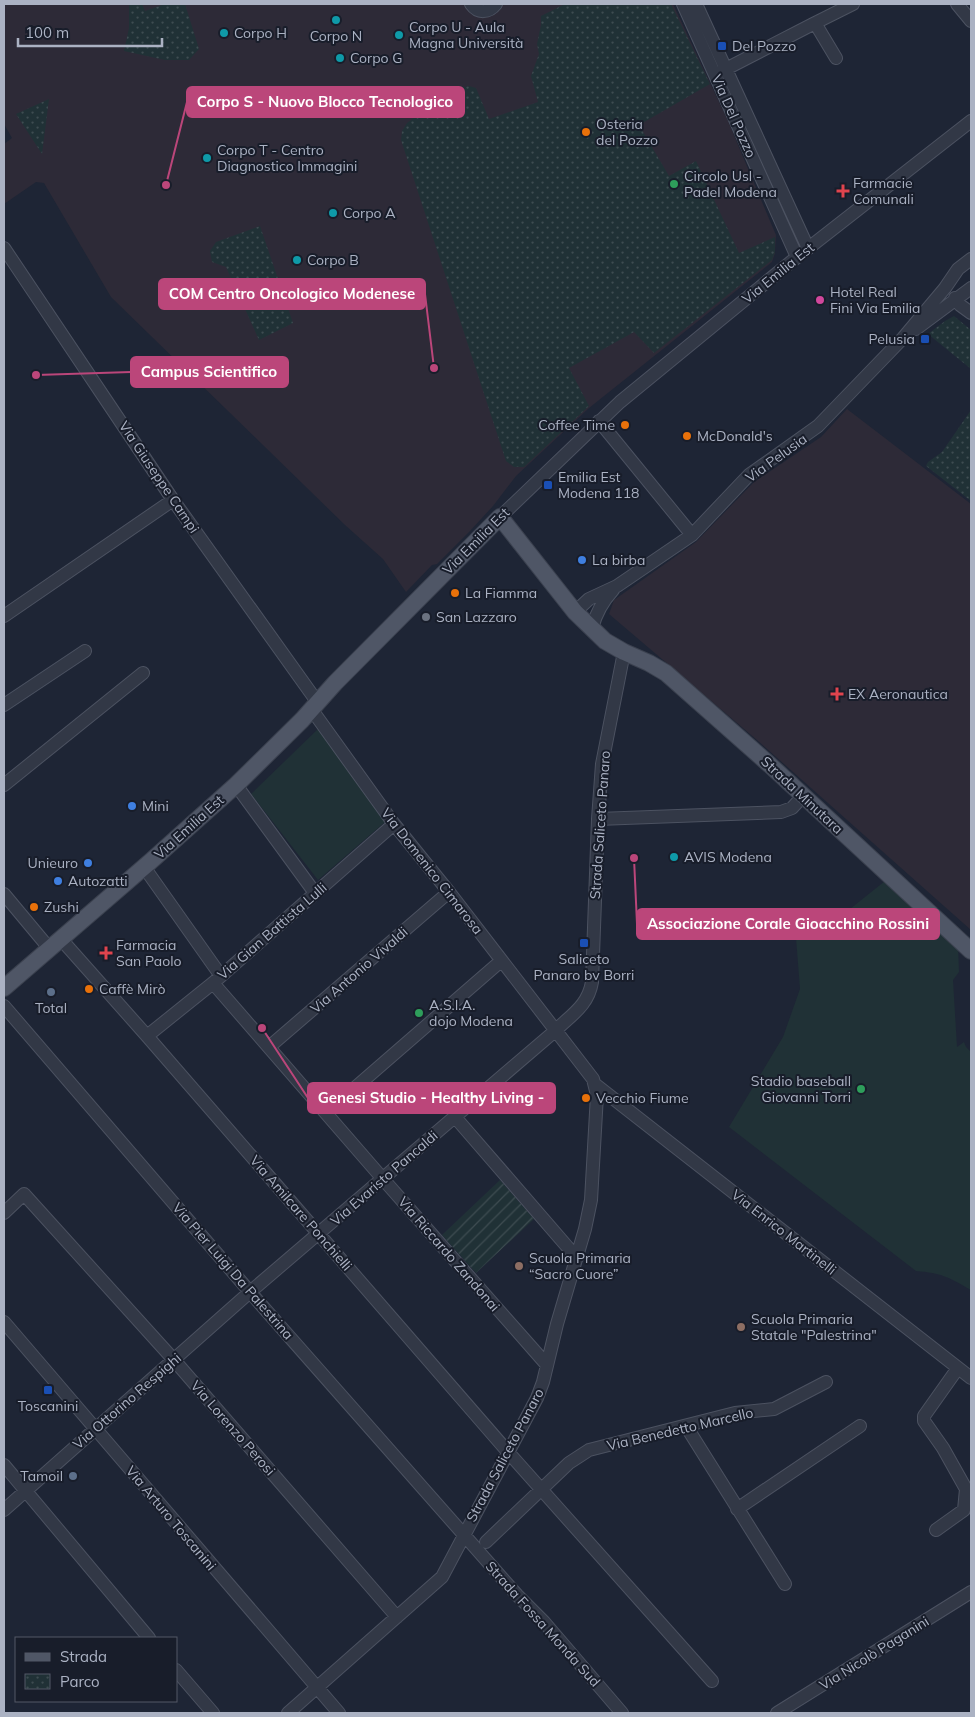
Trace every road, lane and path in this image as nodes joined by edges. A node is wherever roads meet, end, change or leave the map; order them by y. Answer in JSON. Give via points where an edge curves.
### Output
{"nodes":[{"id":1,"x":471,"y":4,"type":"edge"},
{"id":2,"x":496,"y":4,"type":"edge"},
{"id":3,"x":683,"y":4,"type":"edge"},
{"id":4,"x":696,"y":4,"type":"edge"},
{"id":5,"x":853,"y":4,"type":"edge"},
{"id":6,"x":957,"y":4,"type":"edge"},
{"id":7,"x":971,"y":22,"type":"edge"},
{"id":8,"x":815,"y":23,"type":"junction"},
{"id":9,"x":836,"y":58,"type":"dead end"},
{"id":10,"x":721,"y":71,"type":"junction"},
{"id":11,"x":971,"y":121,"type":"edge"},
{"id":12,"x":757,"y":153,"type":"junction"},
{"id":13,"x":4,"y":248,"type":"edge"},
{"id":14,"x":808,"y":248,"type":"junction"},
{"id":15,"x":797,"y":257,"type":"junction"},
{"id":16,"x":971,"y":259,"type":"edge"},
{"id":17,"x":945,"y":288,"type":"junction"},
{"id":18,"x":971,"y":288,"type":"edge"},
{"id":19,"x":955,"y":298,"type":"junction"},
{"id":20,"x":971,"y":312,"type":"edge"},
{"id":21,"x":903,"y":338,"type":"junction"},
{"id":22,"x":599,"y":422,"type":"junction"},
{"id":23,"x":174,"y":500,"type":"junction"},
{"id":24,"x":500,"y":517,"type":"junction"},
{"id":25,"x":692,"y":535,"type":"junction"},
{"id":26,"x":617,"y":586,"type":"junction"},
{"id":27,"x":575,"y":612,"type":"junction"},
{"id":28,"x":4,"y":616,"type":"edge"},
{"id":29,"x":592,"y":628,"type":"junction"},
{"id":30,"x":85,"y":651,"type":"dead end"},
{"id":31,"x":624,"y":652,"type":"junction"},
{"id":32,"x":142,"y":673,"type":"dead end"},
{"id":33,"x":4,"y":705,"type":"edge"},
{"id":34,"x":315,"y":707,"type":"junction"},
{"id":35,"x":4,"y":785,"type":"edge"},
{"id":36,"x":236,"y":785,"type":"junction"},
{"id":37,"x":803,"y":796,"type":"junction"},
{"id":38,"x":598,"y":819,"type":"junction"},
{"id":39,"x":394,"y":824,"type":"junction"},
{"id":40,"x":144,"y":867,"type":"junction"},
{"id":41,"x":449,"y":892,"type":"junction"},
{"id":42,"x":315,"y":893,"type":"junction"},
{"id":43,"x":4,"y":894,"type":"edge"},
{"id":44,"x":55,"y":943,"type":"junction"},
{"id":45,"x":971,"y":951,"type":"edge"},
{"id":46,"x":501,"y":961,"type":"junction"},
{"id":47,"x":217,"y":979,"type":"junction"},
{"id":48,"x":4,"y":988,"type":"edge"},
{"id":49,"x":585,"y":1003,"type":"joint"},
{"id":50,"x":4,"y":1006,"type":"edge"},
{"id":51,"x":555,"y":1031,"type":"junction"},
{"id":52,"x":147,"y":1036,"type":"junction"},
{"id":53,"x":269,"y":1047,"type":"junction"},
{"id":54,"x":596,"y":1085,"type":"junction"},
{"id":55,"x":326,"y":1113,"type":"junction"},
{"id":56,"x":455,"y":1117,"type":"junction"},
{"id":57,"x":383,"y":1179,"type":"junction"},
{"id":58,"x":4,"y":1213,"type":"edge"},
{"id":59,"x":318,"y":1234,"type":"junction"},
{"id":60,"x":577,"y":1258,"type":"junction"},
{"id":61,"x":250,"y":1292,"type":"junction"},
{"id":62,"x":4,"y":1322,"type":"edge"},
{"id":63,"x":174,"y":1360,"type":"junction"},
{"id":64,"x":547,"y":1366,"type":"junction"},
{"id":65,"x":958,"y":1368,"type":"junction"},
{"id":66,"x":971,"y":1378,"type":"edge"},
{"id":67,"x":826,"y":1382,"type":"dead end"},
{"id":68,"x":686,"y":1426,"type":"junction"},
{"id":69,"x":860,"y":1426,"type":"dead end"},
{"id":70,"x":95,"y":1428,"type":"junction"},
{"id":71,"x":508,"y":1452,"type":"junction"},
{"id":72,"x":4,"y":1466,"type":"edge"},
{"id":73,"x":541,"y":1489,"type":"junction"},
{"id":74,"x":25,"y":1491,"type":"junction"},
{"id":75,"x":737,"y":1509,"type":"junction"},
{"id":76,"x":4,"y":1510,"type":"edge"},
{"id":77,"x":936,"y":1530,"type":"dead end"},
{"id":78,"x":463,"y":1535,"type":"junction"},
{"id":79,"x":486,"y":1542,"type":"dead end"},
{"id":80,"x":785,"y":1584,"type":"dead end"},
{"id":81,"x":971,"y":1592,"type":"edge"},
{"id":82,"x":398,"y":1617,"type":"junction"},
{"id":83,"x":148,"y":1637,"type":"edge"},
{"id":84,"x":178,"y":1672,"type":"edge"},
{"id":85,"x":712,"y":1681,"type":"dead end"},
{"id":86,"x":316,"y":1688,"type":"junction"},
{"id":87,"x":213,"y":1713,"type":"edge"},
{"id":88,"x":288,"y":1713,"type":"edge"},
{"id":89,"x":338,"y":1713,"type":"edge"},
{"id":90,"x":622,"y":1713,"type":"edge"},
{"id":91,"x":777,"y":1713,"type":"edge"}],
"edges":[{"from":1,"to":2,"type":"street","via":[[481,11]]},
{"from":3,"to":10,"type":"street","name":"Via Del Pozzo"},
{"from":4,"to":10,"type":"street","name":"Via Del Pozzo"},
{"from":5,"to":8,"type":"street"},
{"from":6,"to":7,"type":"street"},
{"from":8,"to":9,"type":"street"},
{"from":8,"to":10,"type":"street"},
{"from":10,"to":12,"type":"street","name":"Via Del Pozzo"},
{"from":11,"to":14,"type":"street","name":"Via Emilia Est"},
{"from":12,"to":14,"type":"street","name":"Via Del Pozzo"},
{"from":12,"to":15,"type":"street","name":"Via Del Pozzo"},
{"from":13,"to":23,"type":"street","name":"Via Giuseppe Campi"},
{"from":14,"to":15,"type":"street","name":"Via Emilia Est"},
{"from":15,"to":22,"type":"street","name":"Via Emilia Est"},
{"from":16,"to":17,"type":"street","name":"Via Pelusia","via":[[958,269]]},
{"from":17,"to":19,"type":"street","via":[[955,288]]},
{"from":17,"to":21,"type":"street","name":"Via Pelusia"},
{"from":18,"to":19,"type":"street","name":"Via Pelusia"},
{"from":19,"to":20,"type":"street"},
{"from":19,"to":21,"type":"street","name":"Via Pelusia"},
{"from":21,"to":25,"type":"street","name":"Via Pelusia","via":[[818,426],[749,475]]},
{"from":22,"to":24,"type":"street","name":"Via Emilia Est"},
{"from":22,"to":25,"type":"street"},
{"from":23,"to":28,"type":"street"},
{"from":23,"to":34,"type":"street","name":"Via Giuseppe Campi"},
{"from":24,"to":27,"type":"main road"},
{"from":24,"to":34,"type":"main road","name":"Via Emilia Est"},
{"from":25,"to":26,"type":"street","name":"Via Pelusia"},
{"from":26,"to":27,"type":"street","name":"Via Pelusia","via":[[589,599]]},
{"from":26,"to":29,"type":"street","name":"Via Pelusia","via":[[604,600]]},
{"from":27,"to":29,"type":"main road"},
{"from":29,"to":31,"type":"main road","via":[[605,641]]},
{"from":30,"to":33,"type":"street"},
{"from":31,"to":37,"type":"main road","name":"Strada Minutara","via":[[666,673]]},
{"from":31,"to":38,"type":"street","name":"Strada Saliceto Panaro","via":[[602,764]]},
{"from":32,"to":35,"type":"street"},
{"from":34,"to":36,"type":"main road","name":"Via Emilia Est"},
{"from":34,"to":39,"type":"street","name":"Via Domenico Cimarosa"},
{"from":36,"to":40,"type":"main road","name":"Via Emilia Est"},
{"from":36,"to":42,"type":"street"},
{"from":37,"to":38,"type":"street","via":[[792,808],[781,812]]},
{"from":37,"to":45,"type":"main road","name":"Strada Minutara"},
{"from":38,"to":49,"type":"street","name":"Strada Saliceto Panaro","via":[[592,982]]},
{"from":39,"to":41,"type":"street","name":"Via Domenico Cimarosa"},
{"from":39,"to":42,"type":"street","name":"Via Gian Battista Lulli"},
{"from":40,"to":44,"type":"main road","name":"Via Emilia Est"},
{"from":40,"to":47,"type":"street","name":"Via Riccardo Zandonai"},
{"from":41,"to":46,"type":"street","name":"Via Domenico Cimarosa"},
{"from":41,"to":53,"type":"street","name":"Via Antonio Vivaldi"},
{"from":42,"to":47,"type":"street","name":"Via Gian Battista Lulli"},
{"from":43,"to":44,"type":"street","name":"Via Amilcare Ponchielli"},
{"from":44,"to":48,"type":"main road","name":"Via Emilia Est"},
{"from":44,"to":52,"type":"street","name":"Via Amilcare Ponchielli"},
{"from":46,"to":51,"type":"street","name":"Via Domenico Cimarosa"},
{"from":46,"to":55,"type":"street"},
{"from":47,"to":52,"type":"street","name":"Via Gian Battista Lulli"},
{"from":47,"to":53,"type":"street","name":"Via Riccardo Zandonai"},
{"from":49,"to":51,"type":"street","name":"Via Evaristo Pancaldi"},
{"from":50,"to":61,"type":"street","name":"Via Pier Luigi Da Palestrina"},
{"from":51,"to":54,"type":"street"},
{"from":51,"to":56,"type":"street","name":"Via Evaristo Pancaldi"},
{"from":52,"to":59,"type":"street","name":"Via Amilcare Ponchielli"},
{"from":53,"to":55,"type":"street","name":"Via Riccardo Zandonai"},
{"from":54,"to":60,"type":"street","name":"Strada Saliceto Panaro","via":[[591,1200]]},
{"from":54,"to":65,"type":"street","name":"Via Enrico Martinelli"},
{"from":55,"to":57,"type":"street","name":"Via Riccardo Zandonai"},
{"from":56,"to":57,"type":"street","name":"Via Evaristo Pancaldi"},
{"from":56,"to":60,"type":"street"},
{"from":57,"to":59,"type":"street","name":"Via Evaristo Pancaldi"},
{"from":57,"to":64,"type":"street","name":"Via Riccardo Zandonai"},
{"from":58,"to":63,"type":"street","name":"Via Lorenzo Perosi","via":[[24,1194]]},
{"from":59,"to":61,"type":"street","name":"Via Evaristo Pancaldi"},
{"from":59,"to":71,"type":"street","name":"Via Amilcare Ponchielli"},
{"from":60,"to":64,"type":"street","name":"Strada Saliceto Panaro"},
{"from":61,"to":63,"type":"street","name":"Via Ottorino Respighi"},
{"from":61,"to":78,"type":"street","name":"Via Pier Luigi Da Palestrina"},
{"from":62,"to":70,"type":"street","name":"Via Arturo Toscanini"},
{"from":63,"to":70,"type":"street","name":"Via Ottorino Respighi"},
{"from":63,"to":82,"type":"street","name":"Via Lorenzo Perosi"},
{"from":64,"to":71,"type":"street","name":"Strada Saliceto Panaro","via":[[537,1398]]},
{"from":65,"to":66,"type":"street","name":"Via Enrico Martinelli"},
{"from":65,"to":77,"type":"street","via":[[924,1416],[966,1489],[964,1510]]},
{"from":67,"to":68,"type":"street","name":"Via Benedetto Marcello","via":[[774,1409],[735,1413]]},
{"from":68,"to":73,"type":"street","name":"Via Benedetto Marcello","via":[[589,1450]]},
{"from":68,"to":75,"type":"street"},
{"from":69,"to":75,"type":"street"},
{"from":70,"to":74,"type":"street","name":"Via Ottorino Respighi"},
{"from":70,"to":86,"type":"street","name":"Via Arturo Toscanini"},
{"from":71,"to":73,"type":"street","name":"Via Amilcare Ponchielli"},
{"from":71,"to":78,"type":"street","name":"Strada Saliceto Panaro"},
{"from":72,"to":74,"type":"street"},
{"from":73,"to":79,"type":"street","name":"Via Benedetto Marcello"},
{"from":73,"to":85,"type":"street"},
{"from":74,"to":76,"type":"street","name":"Via Ottorino Respighi"},
{"from":74,"to":83,"type":"street"},
{"from":75,"to":80,"type":"street"},
{"from":78,"to":82,"type":"street","name":"Strada Saliceto Panaro","via":[[442,1577]]},
{"from":78,"to":90,"type":"street","name":"Strada Fossa Monda Sud"},
{"from":81,"to":91,"type":"street","name":"Via Nicolò Paganini"},
{"from":82,"to":86,"type":"street","name":"Strada Saliceto Panaro"},
{"from":84,"to":87,"type":"street"},
{"from":86,"to":88,"type":"street","name":"Strada Saliceto Panaro"},
{"from":86,"to":89,"type":"street","name":"Via Arturo Toscanini"}]}
